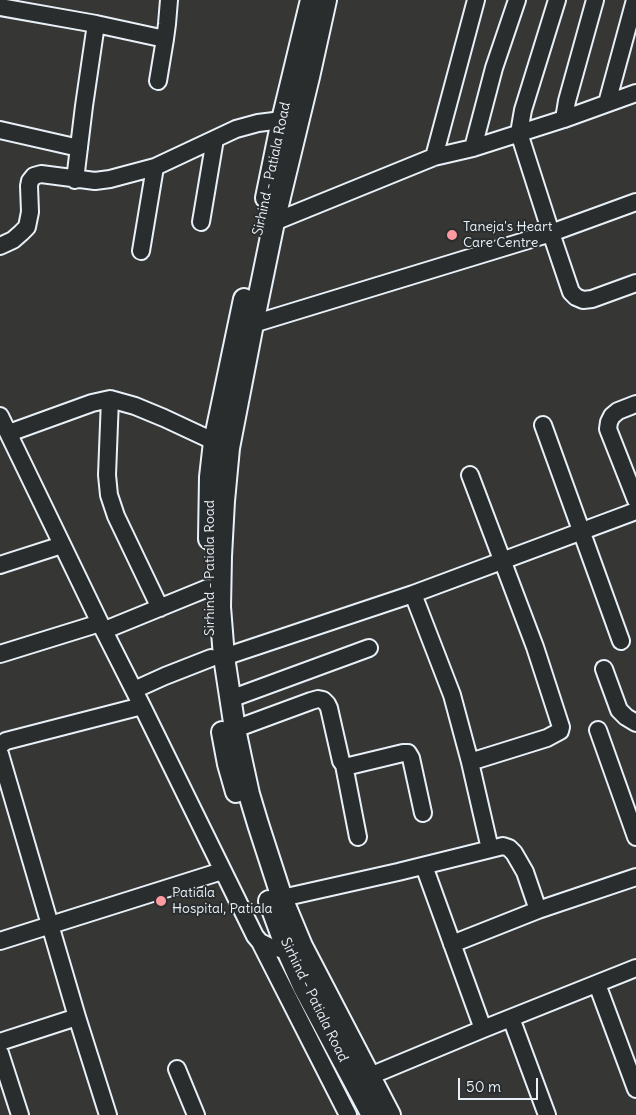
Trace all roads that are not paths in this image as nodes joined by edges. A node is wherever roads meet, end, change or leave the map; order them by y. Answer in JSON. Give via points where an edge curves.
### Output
{"nodes":[{"id":1,"x":170,"y":0,"type":"edge"},
{"id":2,"x":311,"y":0,"type":"edge"},
{"id":3,"x":326,"y":0,"type":"edge"},
{"id":4,"x":476,"y":0,"type":"edge"},
{"id":5,"x":517,"y":0,"type":"edge"},
{"id":6,"x":557,"y":0,"type":"edge"},
{"id":7,"x":595,"y":0,"type":"edge"},
{"id":8,"x":634,"y":0,"type":"edge"},
{"id":9,"x":8,"y":5,"type":"edge"},
{"id":10,"x":96,"y":24,"type":"junction"},
{"id":11,"x":164,"y":39,"type":"junction"},
{"id":12,"x":158,"y":82,"type":"dead end"},
{"id":13,"x":636,"y":93,"type":"edge"},
{"id":14,"x":606,"y":103,"type":"junction"},
{"id":15,"x":564,"y":119,"type":"junction"},
{"id":16,"x":282,"y":120,"type":"junction"},
{"id":17,"x":0,"y":130,"type":"edge"},
{"id":18,"x":519,"y":133,"type":"junction"},
{"id":19,"x":215,"y":139,"type":"junction"},
{"id":20,"x":79,"y":148,"type":"junction"},
{"id":21,"x":473,"y":148,"type":"junction"},
{"id":22,"x":434,"y":157,"type":"junction"},
{"id":23,"x":155,"y":167,"type":"junction"},
{"id":24,"x":75,"y":180,"type":"junction"},
{"id":25,"x":636,"y":202,"type":"edge"},
{"id":26,"x":200,"y":222,"type":"dead end"},
{"id":27,"x":274,"y":222,"type":"junction"},
{"id":28,"x":551,"y":233,"type":"junction"},
{"id":29,"x":0,"y":246,"type":"edge"},
{"id":30,"x":141,"y":251,"type":"dead end"},
{"id":31,"x":636,"y":283,"type":"edge"},
{"id":32,"x":253,"y":324,"type":"junction"},
{"id":33,"x":110,"y":399,"type":"junction"},
{"id":34,"x":636,"y":404,"type":"edge"},
{"id":35,"x":543,"y":425,"type":"dead end"},
{"id":36,"x":4,"y":427,"type":"edge"},
{"id":37,"x":222,"y":445,"type":"junction"},
{"id":38,"x":470,"y":475,"type":"dead end"},
{"id":39,"x":636,"y":500,"type":"edge"},
{"id":40,"x":636,"y":511,"type":"edge"},
{"id":41,"x":581,"y":532,"type":"junction"},
{"id":42,"x":62,"y":545,"type":"junction"},
{"id":43,"x":503,"y":561,"type":"junction"},
{"id":44,"x":0,"y":565,"type":"edge"},
{"id":45,"x":208,"y":588,"type":"junction"},
{"id":46,"x":413,"y":594,"type":"junction"},
{"id":47,"x":160,"y":608,"type":"junction"},
{"id":48,"x":102,"y":626,"type":"junction"},
{"id":49,"x":622,"y":641,"type":"dead end"},
{"id":50,"x":369,"y":648,"type":"dead end"},
{"id":51,"x":0,"y":654,"type":"edge"},
{"id":52,"x":218,"y":658,"type":"junction"},
{"id":53,"x":604,"y":669,"type":"dead end"},
{"id":54,"x":134,"y":690,"type":"junction"},
{"id":55,"x":230,"y":699,"type":"junction"},
{"id":56,"x":142,"y":706,"type":"junction"},
{"id":57,"x":636,"y":723,"type":"edge"},
{"id":58,"x":235,"y":729,"type":"junction"},
{"id":59,"x":598,"y":730,"type":"dead end"},
{"id":60,"x":0,"y":745,"type":"edge"},
{"id":61,"x":0,"y":754,"type":"edge"},
{"id":62,"x":470,"y":762,"type":"junction"},
{"id":63,"x":344,"y":765,"type":"junction"},
{"id":64,"x":630,"y":803,"type":"edge"},
{"id":65,"x":423,"y":813,"type":"dead end"},
{"id":66,"x":358,"y":837,"type":"dead end"},
{"id":67,"x":636,"y":837,"type":"edge"},
{"id":68,"x":490,"y":848,"type":"junction"},
{"id":69,"x":424,"y":866,"type":"junction"},
{"id":70,"x":222,"y":871,"type":"junction"},
{"id":71,"x":636,"y":876,"type":"edge"},
{"id":72,"x":282,"y":898,"type":"junction"},
{"id":73,"x":538,"y":910,"type":"junction"},
{"id":74,"x":51,"y":925,"type":"junction"},
{"id":75,"x":0,"y":941,"type":"edge"},
{"id":76,"x":260,"y":942,"type":"junction"},
{"id":77,"x":452,"y":944,"type":"junction"},
{"id":78,"x":294,"y":948,"type":"junction"},
{"id":79,"x":636,"y":968,"type":"edge"},
{"id":80,"x":597,"y":984,"type":"junction"},
{"id":81,"x":78,"y":1017,"type":"junction"},
{"id":82,"x":511,"y":1018,"type":"junction"},
{"id":83,"x":483,"y":1029,"type":"junction"},
{"id":84,"x":0,"y":1042,"type":"edge"},
{"id":85,"x":0,"y":1053,"type":"edge"},
{"id":86,"x":177,"y":1069,"type":"dead end"},
{"id":87,"x":370,"y":1076,"type":"junction"},
{"id":88,"x":636,"y":1089,"type":"edge"},
{"id":89,"x":6,"y":1092,"type":"edge"},
{"id":90,"x":20,"y":1115,"type":"edge"},
{"id":91,"x":108,"y":1115,"type":"edge"},
{"id":92,"x":196,"y":1115,"type":"edge"},
{"id":93,"x":348,"y":1115,"type":"edge"},
{"id":94,"x":372,"y":1115,"type":"edge"},
{"id":95,"x":390,"y":1115,"type":"edge"},
{"id":96,"x":547,"y":1115,"type":"edge"}],
"edges":[{"from":1,"to":11,"type":"street"},
{"from":2,"to":16,"type":"main road","name":"Sirhind - Patiala Road"},
{"from":3,"to":27,"type":"main road"},
{"from":4,"to":22,"type":"street"},
{"from":5,"to":21,"type":"street","via":[[494,68]]},
{"from":6,"to":18,"type":"street"},
{"from":7,"to":15,"type":"street","via":[[566,101]]},
{"from":8,"to":14,"type":"street"},
{"from":9,"to":10,"type":"street"},
{"from":10,"to":11,"type":"street"},
{"from":10,"to":20,"type":"street"},
{"from":11,"to":12,"type":"street"},
{"from":13,"to":14,"type":"street"},
{"from":14,"to":15,"type":"street"},
{"from":15,"to":18,"type":"street"},
{"from":16,"to":19,"type":"street","via":[[258,123]]},
{"from":16,"to":37,"type":"main road","name":"Sirhind - Patiala Road"},
{"from":17,"to":20,"type":"street"},
{"from":18,"to":21,"type":"street"},
{"from":18,"to":28,"type":"street"},
{"from":19,"to":23,"type":"street"},
{"from":19,"to":26,"type":"street"},
{"from":20,"to":24,"type":"street"},
{"from":21,"to":22,"type":"street"},
{"from":22,"to":27,"type":"street"},
{"from":23,"to":24,"type":"street","via":[[95,182]]},
{"from":23,"to":30,"type":"street"},
{"from":24,"to":29,"type":"street","via":[[41,174],[34,176],[29,186],[27,226],[13,240]]},
{"from":25,"to":28,"type":"street"},
{"from":27,"to":32,"type":"main road"},
{"from":28,"to":31,"type":"street","via":[[576,298],[592,299]]},
{"from":28,"to":32,"type":"street"},
{"from":32,"to":37,"type":"main road"},
{"from":33,"to":36,"type":"street"},
{"from":33,"to":37,"type":"street","via":[[135,406]]},
{"from":33,"to":47,"type":"street","via":[[109,495]]},
{"from":34,"to":39,"type":"street","via":[[612,416],[608,429]]},
{"from":35,"to":41,"type":"street"},
{"from":36,"to":42,"type":"street"},
{"from":37,"to":45,"type":"main road","name":"Sirhind - Patiala Road","via":[[210,477]]},
{"from":37,"to":52,"type":"main road","via":[[224,501]]},
{"from":38,"to":43,"type":"street"},
{"from":40,"to":41,"type":"street"},
{"from":41,"to":43,"type":"street"},
{"from":41,"to":49,"type":"street"},
{"from":42,"to":44,"type":"street"},
{"from":42,"to":48,"type":"street"},
{"from":43,"to":46,"type":"street"},
{"from":43,"to":62,"type":"street","via":[[557,713],[560,731]]},
{"from":45,"to":47,"type":"street"},
{"from":45,"to":52,"type":"main road","name":"Sirhind - Patiala Road"},
{"from":46,"to":52,"type":"street"},
{"from":46,"to":62,"type":"street","via":[[452,695]]},
{"from":47,"to":48,"type":"street"},
{"from":48,"to":51,"type":"street"},
{"from":48,"to":54,"type":"street"},
{"from":50,"to":55,"type":"street"},
{"from":52,"to":54,"type":"street"},
{"from":52,"to":55,"type":"main road"},
{"from":52,"to":78,"type":"main road","name":"Sirhind - Patiala Road","via":[[216,698],[243,823],[261,878]]},
{"from":53,"to":57,"type":"street","via":[[619,710]]},
{"from":54,"to":56,"type":"street"},
{"from":55,"to":58,"type":"main road"},
{"from":56,"to":60,"type":"street"},
{"from":56,"to":70,"type":"street"},
{"from":58,"to":63,"type":"street","via":[[311,701],[324,700]]},
{"from":58,"to":72,"type":"main road","via":[[249,794]]},
{"from":59,"to":64,"type":"street"},
{"from":61,"to":74,"type":"street"},
{"from":62,"to":68,"type":"street"},
{"from":63,"to":65,"type":"street","via":[[408,753]]},
{"from":63,"to":66,"type":"street"},
{"from":64,"to":67,"type":"street"},
{"from":68,"to":69,"type":"street"},
{"from":68,"to":73,"type":"street","via":[[502,846],[514,853],[525,872]]},
{"from":69,"to":72,"type":"street"},
{"from":69,"to":77,"type":"street"},
{"from":70,"to":74,"type":"street"},
{"from":70,"to":76,"type":"street"},
{"from":71,"to":73,"type":"street"},
{"from":72,"to":78,"type":"main road"},
{"from":73,"to":77,"type":"street"},
{"from":74,"to":75,"type":"street"},
{"from":74,"to":81,"type":"street"},
{"from":76,"to":78,"type":"street","via":[[270,947]]},
{"from":76,"to":93,"type":"street"},
{"from":77,"to":83,"type":"street"},
{"from":78,"to":87,"type":"main road"},
{"from":78,"to":94,"type":"main road","name":"Sirhind - Patiala Road","via":[[303,986]]},
{"from":79,"to":80,"type":"street"},
{"from":80,"to":82,"type":"street"},
{"from":80,"to":88,"type":"street"},
{"from":81,"to":84,"type":"street"},
{"from":81,"to":91,"type":"street"},
{"from":82,"to":83,"type":"street"},
{"from":82,"to":96,"type":"street"},
{"from":83,"to":87,"type":"street"},
{"from":85,"to":89,"type":"street"},
{"from":86,"to":92,"type":"street"},
{"from":87,"to":95,"type":"main road"},
{"from":89,"to":90,"type":"street"}]}
